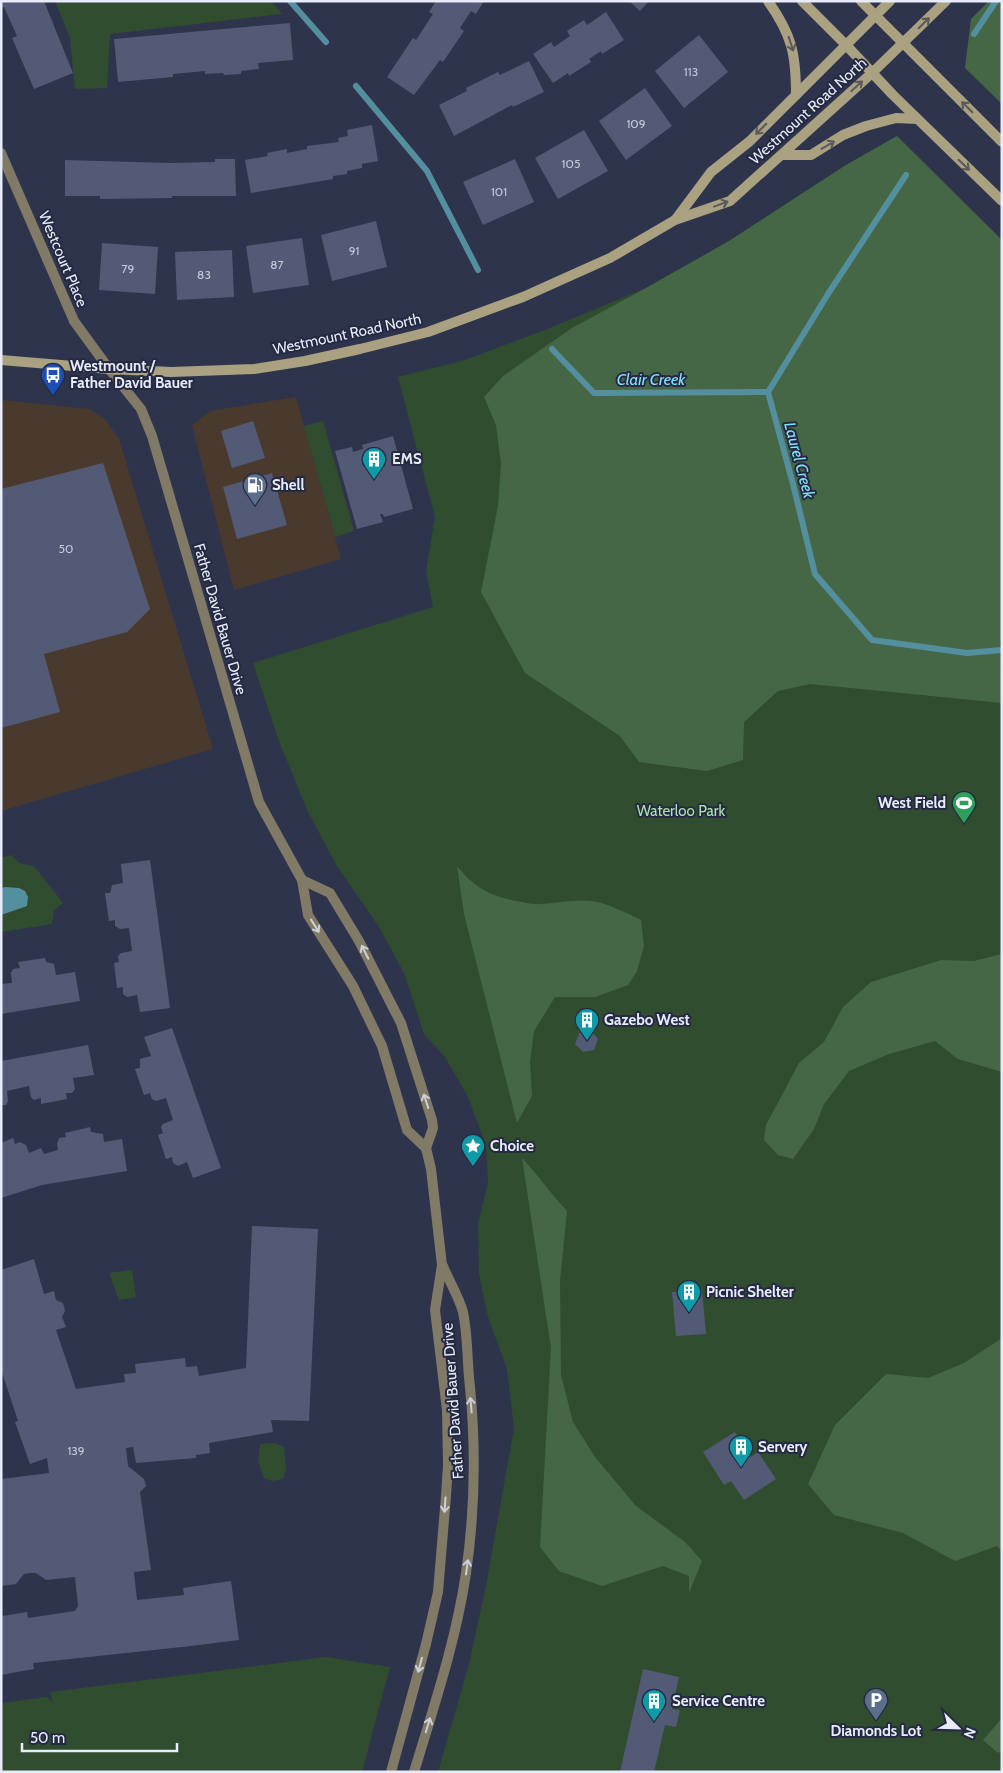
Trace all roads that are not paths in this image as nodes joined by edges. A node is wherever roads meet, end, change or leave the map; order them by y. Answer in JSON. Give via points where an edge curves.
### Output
{"nodes":[{"id":1,"x":768,"y":1,"type":"edge"},
{"id":2,"x":802,"y":1,"type":"edge"},
{"id":3,"x":861,"y":1,"type":"edge"},
{"id":4,"x":890,"y":1,"type":"edge"},
{"id":5,"x":946,"y":1,"type":"edge"},
{"id":6,"x":876,"y":17,"type":"junction"},
{"id":7,"x":902,"y":44,"type":"junction"},
{"id":8,"x":847,"y":46,"type":"junction"},
{"id":9,"x":872,"y":73,"type":"junction"},
{"id":10,"x":796,"y":95,"type":"junction"},
{"id":11,"x":917,"y":119,"type":"junction"},
{"id":12,"x":1002,"y":142,"type":"edge"},
{"id":13,"x":1,"y":153,"type":"edge"},
{"id":14,"x":782,"y":155,"type":"junction"},
{"id":15,"x":1002,"y":201,"type":"edge"},
{"id":16,"x":675,"y":220,"type":"junction"},
{"id":17,"x":1,"y":360,"type":"edge"},
{"id":18,"x":110,"y":369,"type":"junction"},
{"id":19,"x":302,"y":880,"type":"junction"},
{"id":20,"x":426,"y":1148,"type":"junction"},
{"id":21,"x":442,"y":1266,"type":"junction"},
{"id":22,"x":391,"y":1772,"type":"edge"},
{"id":23,"x":414,"y":1772,"type":"edge"}],
"edges":[{"from":1,"to":10,"type":"main road","one_way":true,"via":[[792,42]]},
{"from":2,"to":8,"type":"main road"},
{"from":3,"to":6,"type":"main road"},
{"from":4,"to":6,"type":"main road","name":"Westmount Road North"},
{"from":7,"to":5,"type":"main road","name":"Westmount Road North","one_way":true},
{"from":6,"to":7,"type":"main road"},
{"from":6,"to":8,"type":"main road","name":"Westmount Road North"},
{"from":7,"to":9,"type":"main road","name":"Westmount Road North"},
{"from":12,"to":7,"type":"main road","one_way":true},
{"from":8,"to":9,"type":"main road"},
{"from":8,"to":10,"type":"main road","name":"Westmount Road North"},
{"from":9,"to":11,"type":"main road"},
{"from":14,"to":9,"type":"main road","name":"Westmount Road North","one_way":true},
{"from":10,"to":16,"type":"main road","name":"Westmount Road North","one_way":true,"via":[[711,172]]},
{"from":14,"to":11,"type":"main road","one_way":true,"via":[[812,155],[844,136],[880,121]]},
{"from":11,"to":15,"type":"main road","one_way":true},
{"from":13,"to":18,"type":"street","name":"Westcourt Place","via":[[74,321]]},
{"from":16,"to":14,"type":"main road","name":"Westmount Road North","one_way":true,"via":[[730,200]]},
{"from":16,"to":18,"type":"main road","name":"Westmount Road North","via":[[610,258],[523,297],[428,332],[314,359],[254,369],[171,372]]},
{"from":17,"to":18,"type":"main road","name":"Westmount Road North"},
{"from":18,"to":19,"type":"street","name":"Father David Bauer Drive","via":[[141,409],[152,436],[259,802]]},
{"from":19,"to":20,"type":"street","name":"Father David Bauer Drive","one_way":true,"via":[[308,915],[353,986],[382,1046],[407,1130]]},
{"from":20,"to":19,"type":"street","name":"Father David Bauer Drive","one_way":true,"via":[[433,1128],[432,1120],[401,1022],[330,893]]},
{"from":20,"to":21,"type":"street","name":"Father David Bauer Drive"},
{"from":21,"to":22,"type":"street","name":"Father David Bauer Drive","one_way":true,"via":[[435,1310],[446,1410],[448,1464],[438,1592]]},
{"from":23,"to":21,"type":"street","name":"Father David Bauer Drive","one_way":true,"via":[[458,1616],[466,1574],[475,1463],[462,1310]]}]}
